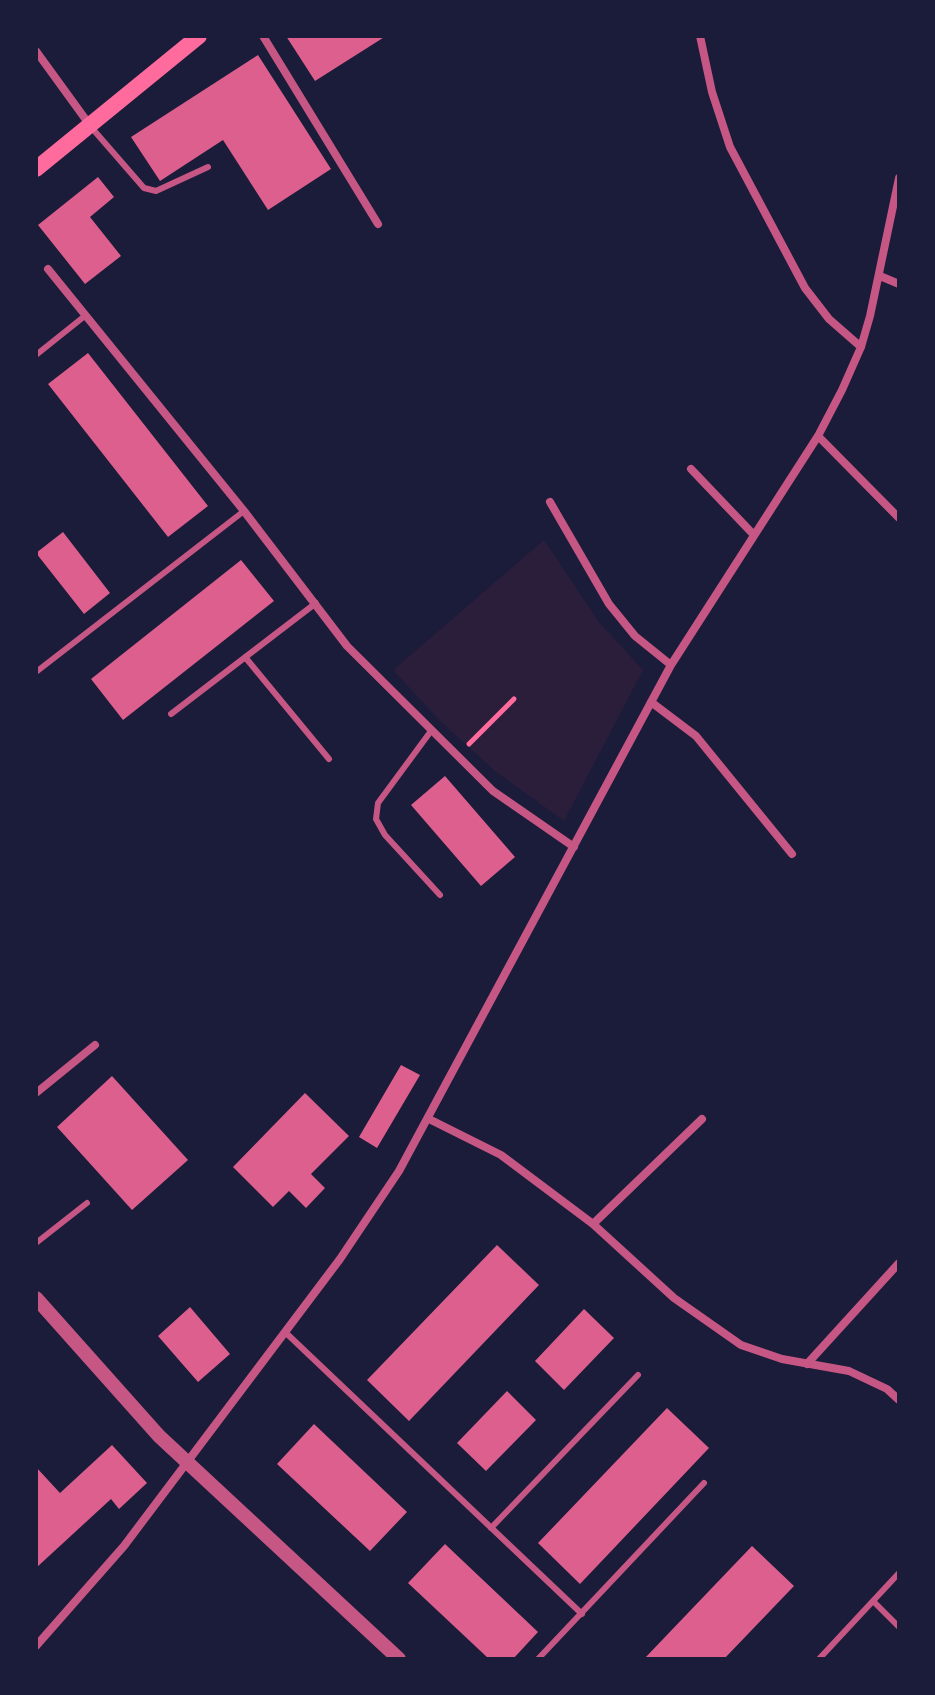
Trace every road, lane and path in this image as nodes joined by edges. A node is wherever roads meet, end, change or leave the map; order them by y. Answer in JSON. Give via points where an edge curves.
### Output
{"nodes":[{"id":1,"x":199,"y":36,"type":"edge"},
{"id":2,"x":263,"y":36,"type":"edge"},
{"id":3,"x":700,"y":36,"type":"edge"},
{"id":4,"x":36,"y":51,"type":"edge"},
{"id":5,"x":89,"y":124,"type":"junction"},
{"id":6,"x":208,"y":167,"type":"dead end"},
{"id":7,"x":36,"y":169,"type":"edge"},
{"id":8,"x":899,"y":178,"type":"edge"},
{"id":9,"x":378,"y":224,"type":"dead end"},
{"id":10,"x":48,"y":269,"type":"dead end"},
{"id":11,"x":880,"y":276,"type":"junction"},
{"id":12,"x":899,"y":284,"type":"edge"},
{"id":13,"x":86,"y":315,"type":"junction"},
{"id":14,"x":861,"y":347,"type":"junction"},
{"id":15,"x":36,"y":355,"type":"edge"},
{"id":16,"x":818,"y":436,"type":"junction"},
{"id":17,"x":691,"y":469,"type":"dead end"},
{"id":18,"x":550,"y":502,"type":"dead end"},
{"id":19,"x":244,"y":511,"type":"junction"},
{"id":20,"x":899,"y":518,"type":"edge"},
{"id":21,"x":753,"y":534,"type":"junction"},
{"id":22,"x":316,"y":603,"type":"junction"},
{"id":23,"x":245,"y":657,"type":"junction"},
{"id":24,"x":671,"y":665,"type":"junction"},
{"id":25,"x":36,"y":672,"type":"edge"},
{"id":26,"x":514,"y":699,"type":"dead end"},
{"id":27,"x":651,"y":702,"type":"junction"},
{"id":28,"x":171,"y":714,"type":"dead end"},
{"id":29,"x":431,"y":731,"type":"junction"},
{"id":30,"x":458,"y":757,"type":"junction"},
{"id":31,"x":329,"y":759,"type":"dead end"},
{"id":32,"x":574,"y":847,"type":"junction"},
{"id":33,"x":792,"y":854,"type":"dead end"},
{"id":34,"x":440,"y":895,"type":"dead end"},
{"id":35,"x":95,"y":1045,"type":"dead end"},
{"id":36,"x":36,"y":1093,"type":"edge"},
{"id":37,"x":429,"y":1119,"type":"junction"},
{"id":38,"x":702,"y":1119,"type":"dead end"},
{"id":39,"x":87,"y":1203,"type":"dead end"},
{"id":40,"x":593,"y":1224,"type":"junction"},
{"id":41,"x":36,"y":1243,"type":"edge"},
{"id":42,"x":899,"y":1263,"type":"edge"},
{"id":43,"x":36,"y":1298,"type":"edge"},
{"id":44,"x":285,"y":1332,"type":"junction"},
{"id":45,"x":807,"y":1364,"type":"junction"},
{"id":46,"x":638,"y":1375,"type":"dead end"},
{"id":47,"x":899,"y":1400,"type":"edge"},
{"id":48,"x":188,"y":1462,"type":"junction"},
{"id":49,"x":704,"y":1483,"type":"dead end"},
{"id":50,"x":491,"y":1528,"type":"junction"},
{"id":51,"x":899,"y":1573,"type":"edge"},
{"id":52,"x":873,"y":1601,"type":"junction"},
{"id":53,"x":582,"y":1614,"type":"junction"},
{"id":54,"x":899,"y":1627,"type":"edge"},
{"id":55,"x":36,"y":1646,"type":"edge"},
{"id":56,"x":399,"y":1659,"type":"edge"},
{"id":57,"x":538,"y":1659,"type":"edge"},
{"id":58,"x":819,"y":1659,"type":"edge"}],
"edges":[{"from":1,"to":5,"type":"main road"},
{"from":2,"to":9,"type":"street"},
{"from":3,"to":14,"type":"street","via":[[730,147],[805,288]]},
{"from":4,"to":5,"type":"street"},
{"from":5,"to":6,"type":"lane","via":[[144,188],[156,191]]},
{"from":5,"to":7,"type":"main road"},
{"from":8,"to":11,"type":"street"},
{"from":10,"to":13,"type":"street"},
{"from":11,"to":12,"type":"street"},
{"from":11,"to":14,"type":"street"},
{"from":13,"to":15,"type":"lane"},
{"from":13,"to":19,"type":"street"},
{"from":14,"to":16,"type":"street"},
{"from":16,"to":20,"type":"street"},
{"from":16,"to":21,"type":"street"},
{"from":17,"to":21,"type":"street"},
{"from":18,"to":24,"type":"street","via":[[609,604],[635,636]]},
{"from":19,"to":22,"type":"street"},
{"from":19,"to":25,"type":"lane"},
{"from":21,"to":24,"type":"street"},
{"from":22,"to":23,"type":"lane"},
{"from":22,"to":29,"type":"street","via":[[347,646]]},
{"from":23,"to":28,"type":"lane"},
{"from":23,"to":31,"type":"lane"},
{"from":24,"to":27,"type":"street"},
{"from":26,"to":30,"type":"path"},
{"from":27,"to":32,"type":"street"},
{"from":27,"to":33,"type":"street","via":[[696,736]]},
{"from":29,"to":30,"type":"street"},
{"from":29,"to":34,"type":"lane","via":[[378,803],[376,819]]},
{"from":30,"to":32,"type":"street","via":[[493,791]]},
{"from":32,"to":37,"type":"street"},
{"from":35,"to":36,"type":"street"},
{"from":37,"to":40,"type":"street","via":[[501,1155]]},
{"from":37,"to":44,"type":"street","via":[[340,1259]]},
{"from":38,"to":40,"type":"street"},
{"from":39,"to":41,"type":"lane"},
{"from":40,"to":45,"type":"street","via":[[674,1298],[741,1345]]},
{"from":42,"to":45,"type":"street"},
{"from":43,"to":48,"type":"street","via":[[134,1410]]},
{"from":44,"to":48,"type":"street"},
{"from":44,"to":50,"type":"lane"},
{"from":45,"to":47,"type":"street","via":[[849,1371]]},
{"from":46,"to":50,"type":"lane"},
{"from":48,"to":55,"type":"street","via":[[124,1546]]},
{"from":48,"to":56,"type":"street"},
{"from":49,"to":53,"type":"lane"},
{"from":50,"to":53,"type":"lane"},
{"from":51,"to":52,"type":"lane"},
{"from":52,"to":54,"type":"lane"},
{"from":52,"to":58,"type":"lane"},
{"from":53,"to":57,"type":"lane"}]}
